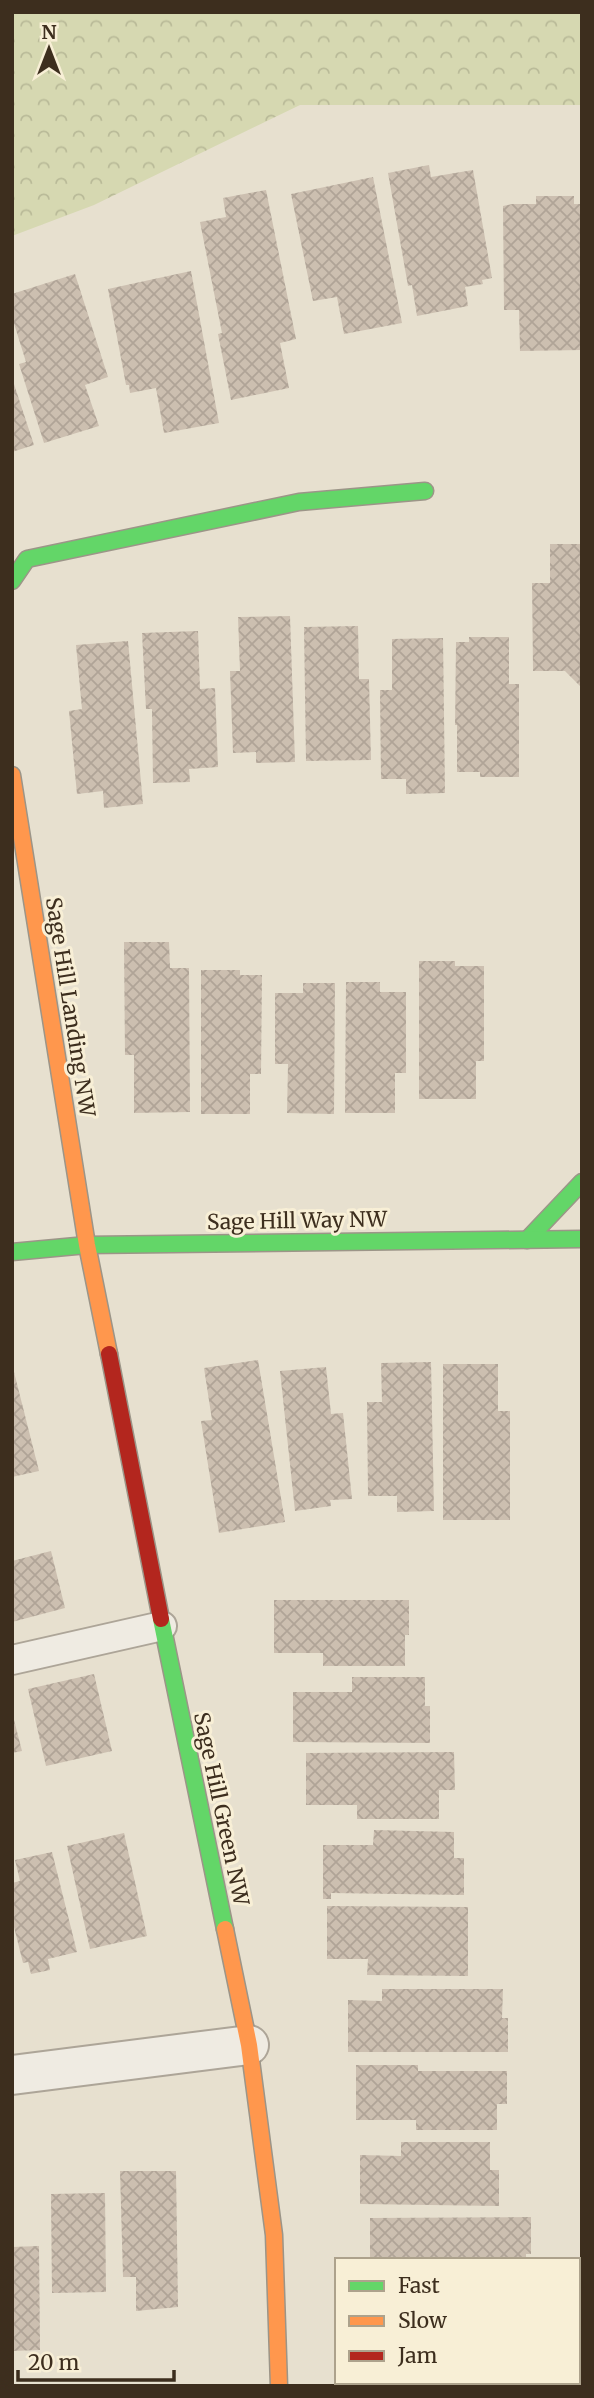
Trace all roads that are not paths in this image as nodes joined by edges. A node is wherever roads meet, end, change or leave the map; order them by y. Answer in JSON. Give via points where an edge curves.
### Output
{"nodes":[{"id":1,"x":425,"y":491,"type":"dead end"},
{"id":2,"x":12,"y":582,"type":"edge"},
{"id":3,"x":12,"y":775,"type":"edge"},
{"id":4,"x":582,"y":1182,"type":"edge"},
{"id":5,"x":582,"y":1239,"type":"edge"},
{"id":6,"x":527,"y":1240,"type":"junction"},
{"id":7,"x":86,"y":1245,"type":"junction"},
{"id":8,"x":12,"y":1252,"type":"edge"},
{"id":9,"x":162,"y":1626,"type":"junction"},
{"id":10,"x":12,"y":1660,"type":"edge"},
{"id":11,"x":249,"y":2045,"type":"junction"},
{"id":12,"x":12,"y":2076,"type":"edge"},
{"id":13,"x":279,"y":2386,"type":"edge"}],
"edges":[{"from":1,"to":2,"type":"street","via":[[299,502],[27,559]]},
{"from":3,"to":7,"type":"street","name":"Sage Hill Landing NW"},
{"from":4,"to":6,"type":"street"},
{"from":5,"to":6,"type":"street","name":"Sage Hill Way NW"},
{"from":6,"to":7,"type":"street","name":"Sage Hill Way NW"},
{"from":7,"to":8,"type":"street","name":"Sage Hill Way NW"},
{"from":7,"to":9,"type":"street","name":"Sage Hill Green NW"},
{"from":9,"to":10,"type":"lane"},
{"from":9,"to":11,"type":"street","name":"Sage Hill Green NW"},
{"from":11,"to":12,"type":"street"},
{"from":11,"to":13,"type":"street","name":"Sage Hill Green NW","via":[[274,2235]]}]}
